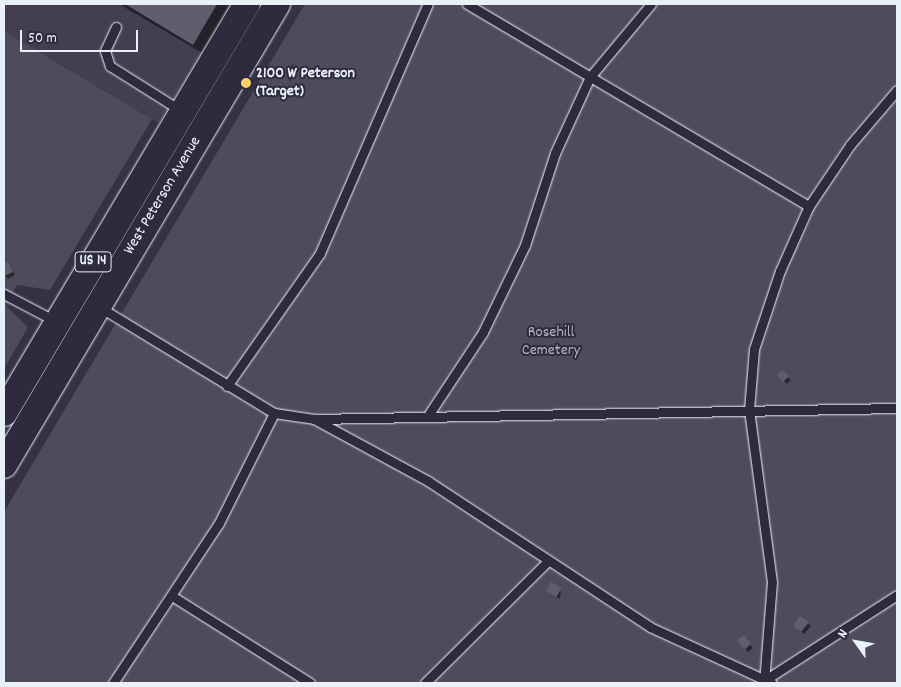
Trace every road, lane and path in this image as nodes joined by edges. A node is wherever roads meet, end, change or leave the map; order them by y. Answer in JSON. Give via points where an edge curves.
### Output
{"nodes":[{"id":1,"x":247,"y":4,"type":"edge"},
{"id":2,"x":277,"y":4,"type":"edge"},
{"id":3,"x":428,"y":4,"type":"edge"},
{"id":4,"x":466,"y":4,"type":"edge"},
{"id":5,"x":651,"y":4,"type":"edge"},
{"id":6,"x":116,"y":27,"type":"dead end"},
{"id":7,"x":590,"y":76,"type":"junction"},
{"id":8,"x":897,"y":90,"type":"edge"},
{"id":9,"x":182,"y":112,"type":"junction"},
{"id":10,"x":809,"y":206,"type":"junction"},
{"id":11,"x":4,"y":294,"type":"edge"},
{"id":12,"x":87,"y":299,"type":"junction"},
{"id":13,"x":68,"y":329,"type":"junction"},
{"id":14,"x":227,"y":386,"type":"junction"},
{"id":15,"x":897,"y":408,"type":"edge"},
{"id":16,"x":749,"y":410,"type":"junction"},
{"id":17,"x":4,"y":413,"type":"edge"},
{"id":18,"x":274,"y":413,"type":"junction"},
{"id":19,"x":429,"y":414,"type":"junction"},
{"id":20,"x":314,"y":420,"type":"junction"},
{"id":21,"x":4,"y":465,"type":"edge"},
{"id":22,"x":548,"y":561,"type":"junction"},
{"id":23,"x":897,"y":595,"type":"edge"},
{"id":24,"x":172,"y":596,"type":"junction"},
{"id":25,"x":767,"y":682,"type":"edge"},
{"id":26,"x":113,"y":683,"type":"edge"},
{"id":27,"x":310,"y":683,"type":"edge"},
{"id":28,"x":425,"y":683,"type":"edge"}],
"edges":[{"from":1,"to":9,"type":"main road","name":"West Peterson Avenue","number":"US 14"},
{"from":2,"to":12,"type":"main road","name":"West Peterson Avenue","number":"US 14"},
{"from":3,"to":14,"type":"lane","via":[[320,252]]},
{"from":4,"to":7,"type":"lane"},
{"from":5,"to":7,"type":"lane"},
{"from":6,"to":9,"type":"lane","via":[[105,51],[110,66]]},
{"from":7,"to":10,"type":"lane"},
{"from":7,"to":19,"type":"lane","via":[[555,153],[525,245],[483,332]]},
{"from":8,"to":10,"type":"lane","via":[[850,145]]},
{"from":9,"to":12,"type":"main road","name":"West Peterson Avenue","number":"US 14"},
{"from":10,"to":16,"type":"lane","via":[[762,321],[749,374]]},
{"from":11,"to":13,"type":"lane"},
{"from":12,"to":13,"type":"main road","name":"West Peterson Avenue","number":"US 14"},
{"from":12,"to":14,"type":"lane"},
{"from":13,"to":17,"type":"main road","name":"West Peterson Avenue","number":"US 14"},
{"from":13,"to":21,"type":"main road","name":"West Peterson Avenue","number":"US 14"},
{"from":14,"to":18,"type":"lane"},
{"from":15,"to":16,"type":"lane"},
{"from":16,"to":19,"type":"lane"},
{"from":16,"to":25,"type":"lane","via":[[772,582]]},
{"from":18,"to":20,"type":"lane"},
{"from":18,"to":24,"type":"lane","via":[[236,492]]},
{"from":19,"to":20,"type":"lane"},
{"from":20,"to":22,"type":"lane","via":[[428,481]]},
{"from":22,"to":25,"type":"lane","via":[[650,626]]},
{"from":22,"to":28,"type":"lane"},
{"from":23,"to":25,"type":"lane"},
{"from":24,"to":26,"type":"lane"},
{"from":24,"to":27,"type":"lane"}]}
